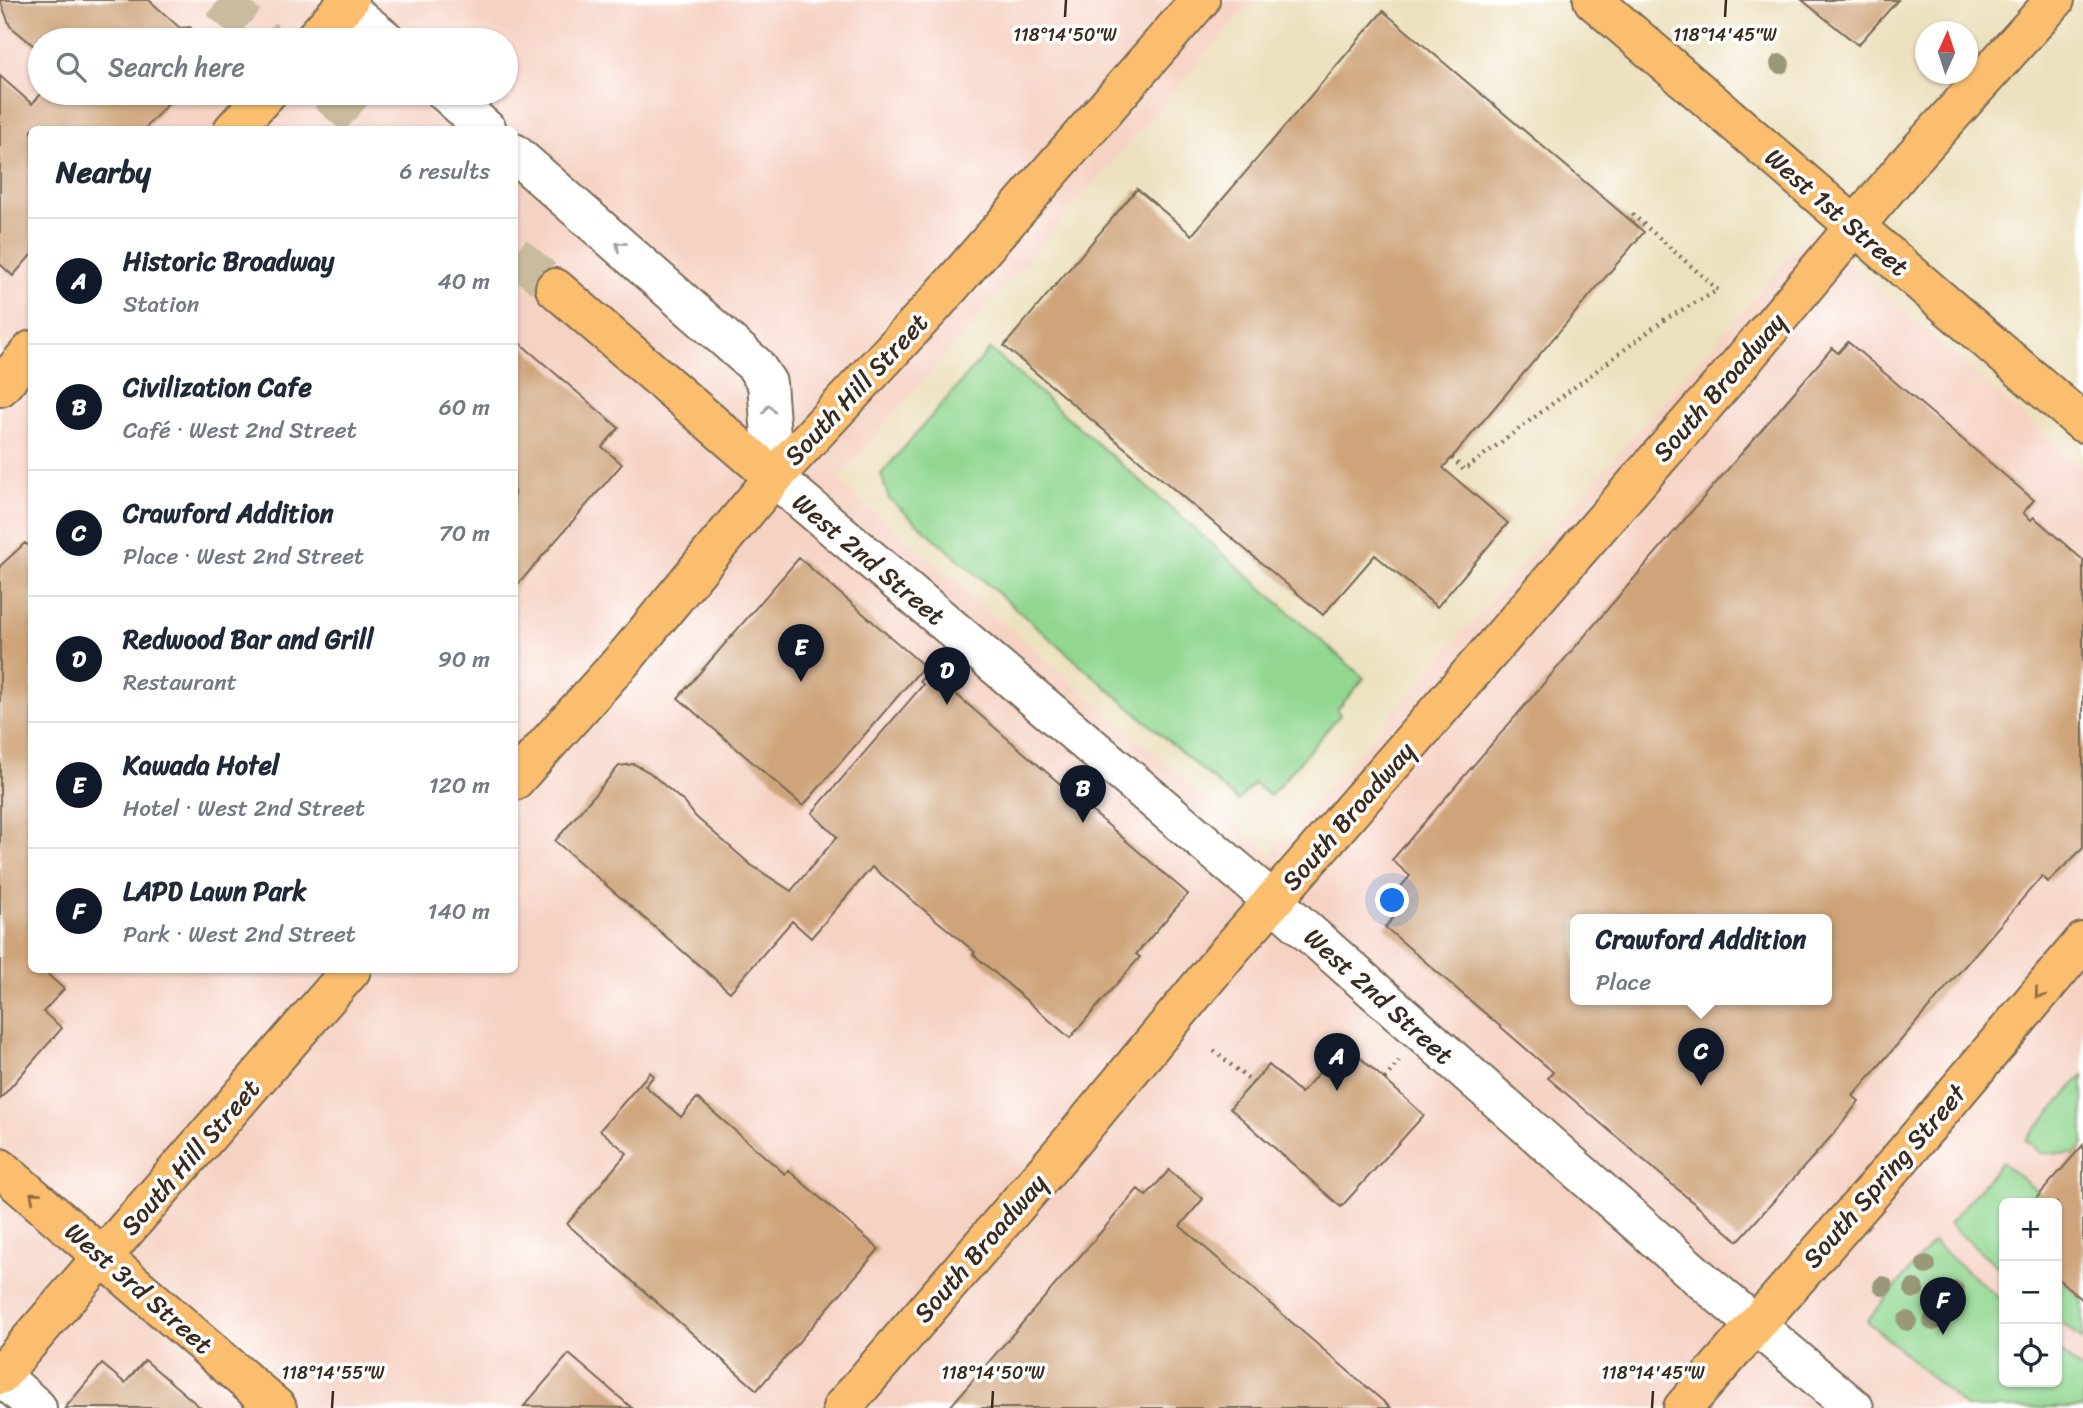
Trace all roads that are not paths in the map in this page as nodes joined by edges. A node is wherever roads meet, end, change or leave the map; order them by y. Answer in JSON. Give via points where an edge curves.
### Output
{"nodes":[{"id":1,"x":1200,"y":0,"type":"edge"},
{"id":2,"x":1593,"y":0,"type":"edge"},
{"id":3,"x":2055,"y":0,"type":"edge"},
{"id":4,"x":341,"y":2,"type":"edge"},
{"id":5,"x":322,"y":28,"type":"edge"},
{"id":6,"x":372,"y":28,"type":"edge"},
{"id":7,"x":459,"y":105,"type":"edge"},
{"id":8,"x":483,"y":126,"type":"edge"},
{"id":9,"x":518,"y":157,"type":"edge"},
{"id":10,"x":1855,"y":225,"type":"junction"},
{"id":11,"x":555,"y":288,"type":"tunnel mouth"},
{"id":12,"x":2083,"y":422,"type":"edge"},
{"id":13,"x":774,"y":477,"type":"junction"},
{"id":14,"x":518,"y":777,"type":"edge"},
{"id":15,"x":1273,"y":901,"type":"junction"},
{"id":16,"x":2083,"y":942,"type":"edge"},
{"id":17,"x":348,"y":973,"type":"edge"},
{"id":18,"x":0,"y":1168,"type":"edge"},
{"id":19,"x":104,"y":1257,"type":"junction"},
{"id":20,"x":1757,"y":1325,"type":"junction"},
{"id":21,"x":0,"y":1375,"type":"edge"},
{"id":22,"x":37,"y":1408,"type":"edge"},
{"id":23,"x":277,"y":1408,"type":"edge"},
{"id":24,"x":842,"y":1408,"type":"edge"},
{"id":25,"x":1683,"y":1408,"type":"edge"},
{"id":26,"x":1854,"y":1408,"type":"edge"}],
"edges":[{"from":1,"to":13,"type":"main road","name":"South Hill Street","via":[[935,304]]},
{"from":2,"to":10,"type":"main road","name":"West 1st Street"},
{"from":3,"to":10,"type":"main road","name":"South Broadway"},
{"from":4,"to":5,"type":"main road"},
{"from":4,"to":6,"type":"street"},
{"from":7,"to":8,"type":"street"},
{"from":13,"to":9,"type":"street","name":"West 2nd Street","one_way":true,"via":[[767,383],[755,365]]},
{"from":10,"to":12,"type":"main road","name":"West 1st Street"},
{"from":10,"to":15,"type":"main road","name":"South Broadway"},
{"from":11,"to":13,"type":"main road","name":"West 2nd Street"},
{"from":13,"to":14,"type":"main road","name":"South Hill Street","via":[[629,653]]},
{"from":13,"to":15,"type":"street","name":"West 2nd Street"},
{"from":15,"to":20,"type":"street","name":"West 2nd Street"},
{"from":15,"to":24,"type":"main road","name":"South Broadway"},
{"from":16,"to":20,"type":"main road","name":"South Spring Street","one_way":true},
{"from":17,"to":19,"type":"main road","name":"South Hill Street"},
{"from":19,"to":18,"type":"main road","name":"West 3rd Street","one_way":true},
{"from":19,"to":21,"type":"main road","name":"South Hill Street"},
{"from":19,"to":23,"type":"main road","name":"West 3rd Street"},
{"from":20,"to":25,"type":"main road","name":"South Spring Street"},
{"from":20,"to":26,"type":"street","name":"West 2nd Street"},
{"from":21,"to":22,"type":"street"}]}
